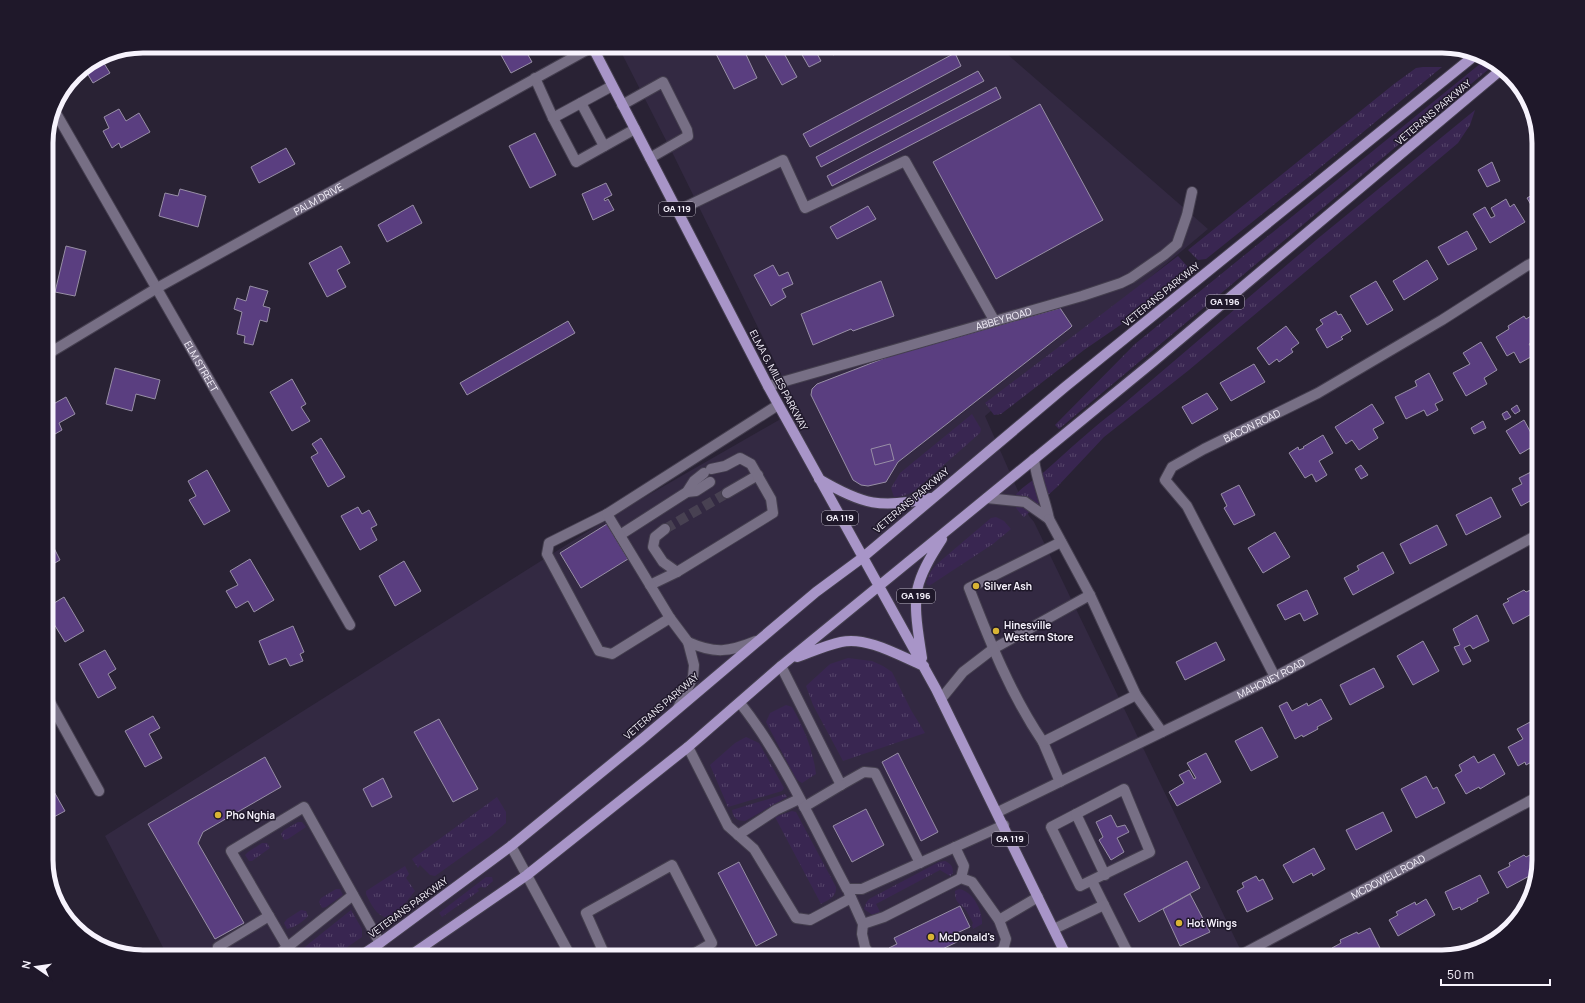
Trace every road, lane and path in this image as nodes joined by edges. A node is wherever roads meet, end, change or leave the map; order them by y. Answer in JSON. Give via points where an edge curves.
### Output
{"nodes":[{"id":1,"x":580,"y":53,"type":"edge"},
{"id":2,"x":596,"y":53,"type":"edge"},
{"id":3,"x":1472,"y":58,"type":"edge"},
{"id":4,"x":1498,"y":73,"type":"edge"},
{"id":5,"x":535,"y":78,"type":"junction"},
{"id":6,"x":612,"y":86,"type":"junction"},
{"id":7,"x":581,"y":103,"type":"junction"},
{"id":8,"x":622,"y":105,"type":"junction"},
{"id":9,"x":57,"y":115,"type":"edge"},
{"id":10,"x":553,"y":118,"type":"junction"},
{"id":11,"x":634,"y":129,"type":"junction"},
{"id":12,"x":604,"y":146,"type":"junction"},
{"id":13,"x":650,"y":158,"type":"junction"},
{"id":14,"x":1192,"y":192,"type":"dead end"},
{"id":15,"x":677,"y":211,"type":"junction"},
{"id":16,"x":1532,"y":263,"type":"edge"},
{"id":17,"x":157,"y":288,"type":"junction"},
{"id":18,"x":994,"y":320,"type":"junction"},
{"id":19,"x":53,"y":351,"type":"edge"},
{"id":20,"x":768,"y":386,"type":"junction"},
{"id":21,"x":778,"y":405,"type":"junction"},
{"id":22,"x":1034,"y":459,"type":"junction"},
{"id":23,"x":758,"y":475,"type":"junction"},
{"id":24,"x":819,"y":479,"type":"junction"},
{"id":25,"x":727,"y":494,"type":"tunnel mouth"},
{"id":26,"x":933,"y":498,"type":"junction"},
{"id":27,"x":987,"y":498,"type":"junction"},
{"id":28,"x":607,"y":514,"type":"junction"},
{"id":29,"x":1049,"y":519,"type":"junction"},
{"id":30,"x":665,"y":529,"type":"tunnel mouth"},
{"id":31,"x":946,"y":532,"type":"junction"},
{"id":32,"x":620,"y":535,"type":"junction"},
{"id":33,"x":1532,"y":538,"type":"edge"},
{"id":34,"x":1061,"y":542,"type":"junction"},
{"id":35,"x":862,"y":558,"type":"junction"},
{"id":36,"x":676,"y":572,"type":"junction"},
{"id":37,"x":650,"y":585,"type":"junction"},
{"id":38,"x":878,"y":587,"type":"junction"},
{"id":39,"x":1090,"y":595,"type":"junction"},
{"id":40,"x":670,"y":618,"type":"junction"},
{"id":41,"x":350,"y":625,"type":"dead end"},
{"id":42,"x":760,"y":640,"type":"junction"},
{"id":43,"x":688,"y":642,"type":"junction"},
{"id":44,"x":993,"y":649,"type":"junction"},
{"id":45,"x":790,"y":659,"type":"junction"},
{"id":46,"x":781,"y":666,"type":"junction"},
{"id":47,"x":924,"y":666,"type":"junction"},
{"id":48,"x":1275,"y":677,"type":"junction"},
{"id":49,"x":1136,"y":695,"type":"junction"},
{"id":50,"x":941,"y":699,"type":"junction"},
{"id":51,"x":740,"y":703,"type":"junction"},
{"id":52,"x":53,"y":708,"type":"edge"},
{"id":53,"x":678,"y":708,"type":"junction"},
{"id":54,"x":1162,"y":732,"type":"junction"},
{"id":55,"x":1043,"y":742,"type":"junction"},
{"id":56,"x":688,"y":747,"type":"junction"},
{"id":57,"x":1060,"y":782,"type":"junction"},
{"id":58,"x":841,"y":785,"type":"junction"},
{"id":59,"x":99,"y":791,"type":"dead end"},
{"id":60,"x":1532,"y":800,"type":"edge"},
{"id":61,"x":802,"y":803,"type":"junction"},
{"id":62,"x":998,"y":812,"type":"junction"},
{"id":63,"x":1076,"y":814,"type":"junction"},
{"id":64,"x":1004,"y":825,"type":"junction"},
{"id":65,"x":738,"y":835,"type":"junction"},
{"id":66,"x":511,"y":846,"type":"junction"},
{"id":67,"x":956,"y":847,"type":"junction"},
{"id":68,"x":920,"y":863,"type":"junction"},
{"id":69,"x":527,"y":875,"type":"junction"},
{"id":70,"x":1105,"y":875,"type":"junction"},
{"id":71,"x":960,"y":878,"type":"junction"},
{"id":72,"x":1092,"y":881,"type":"junction"},
{"id":73,"x":849,"y":894,"type":"junction"},
{"id":74,"x":353,"y":895,"type":"junction"},
{"id":75,"x":1038,"y":897,"type":"junction"},
{"id":76,"x":1104,"y":905,"type":"junction"},
{"id":77,"x":269,"y":916,"type":"junction"},
{"id":78,"x":999,"y":920,"type":"junction"},
{"id":79,"x":863,"y":924,"type":"junction"},
{"id":80,"x":1054,"y":929,"type":"junction"},
{"id":81,"x":380,"y":943,"type":"junction"},
{"id":82,"x":287,"y":946,"type":"junction"},
{"id":83,"x":219,"y":950,"type":"edge"},
{"id":84,"x":283,"y":950,"type":"edge"},
{"id":85,"x":290,"y":950,"type":"edge"},
{"id":86,"x":370,"y":950,"type":"edge"},
{"id":87,"x":418,"y":950,"type":"edge"},
{"id":88,"x":566,"y":950,"type":"edge"},
{"id":89,"x":603,"y":950,"type":"edge"},
{"id":90,"x":700,"y":950,"type":"edge"},
{"id":91,"x":867,"y":950,"type":"edge"},
{"id":92,"x":1003,"y":950,"type":"edge"},
{"id":93,"x":1064,"y":950,"type":"edge"},
{"id":94,"x":1126,"y":950,"type":"edge"},
{"id":95,"x":1250,"y":950,"type":"edge"}],
"edges":[{"from":1,"to":5,"type":"street","name":"PALM DRIVE"},
{"from":2,"to":6,"type":"main road","name":"ELMA G. MILES PARKWAY","number":"GA 119"},
{"from":3,"to":26,"type":"main road","name":"VETERANS PARKWAY","via":[[1065,387]]},
{"from":4,"to":22,"type":"main road","name":"VETERANS PARKWAY","number":"GA 196"},
{"from":5,"to":10,"type":"street"},
{"from":5,"to":17,"type":"street","name":"PALM DRIVE"},
{"from":6,"to":7,"type":"street"},
{"from":6,"to":8,"type":"main road","name":"ELMA G. MILES PARKWAY","number":"GA 119"},
{"from":7,"to":10,"type":"street"},
{"from":7,"to":12,"type":"street"},
{"from":8,"to":11,"type":"main road","name":"ELMA G. MILES PARKWAY","number":"GA 119"},
{"from":8,"to":13,"type":"street","via":[[663,82],[688,136]]},
{"from":9,"to":17,"type":"street","name":"ELM STREET"},
{"from":10,"to":12,"type":"street","via":[[576,162]]},
{"from":11,"to":12,"type":"street"},
{"from":11,"to":13,"type":"main road","name":"ELMA G. MILES PARKWAY","number":"GA 119"},
{"from":13,"to":15,"type":"main road","name":"ELMA G. MILES PARKWAY","number":"GA 119"},
{"from":14,"to":18,"type":"street","name":"ABBEY ROAD","via":[[1177,244],[1132,278],[1103,290]]},
{"from":15,"to":18,"type":"street","via":[[783,160],[805,208],[905,161]]},
{"from":15,"to":20,"type":"main road","name":"ELMA G. MILES PARKWAY","number":"GA 119"},
{"from":16,"to":48,"type":"street","name":"BACON ROAD","via":[[1318,393],[1172,467],[1165,480],[1188,506]]},
{"from":17,"to":19,"type":"street","name":"PALM DRIVE"},
{"from":17,"to":41,"type":"street","name":"ELM STREET"},
{"from":18,"to":20,"type":"street","name":"ABBEY ROAD"},
{"from":20,"to":21,"type":"main road","name":"ELMA G. MILES PARKWAY","number":"GA 119"},
{"from":21,"to":24,"type":"main road","name":"ELMA G. MILES PARKWAY","number":"GA 119"},
{"from":21,"to":28,"type":"street"},
{"from":22,"to":27,"type":"main road","name":"VETERANS PARKWAY","number":"GA 196"},
{"from":22,"to":29,"type":"street","via":[[1035,474]]},
{"from":23,"to":25,"type":"street"},
{"from":23,"to":32,"type":"street","via":[[752,464],[740,458],[694,481],[687,492]]},
{"from":23,"to":36,"type":"street","via":[[772,499],[773,513]]},
{"from":24,"to":26,"type":"main road","via":[[840,491],[871,503],[907,503]]},
{"from":24,"to":35,"type":"main road","name":"ELMA G. MILES PARKWAY","number":"GA 119"},
{"from":26,"to":35,"type":"main road","name":"VETERANS PARKWAY"},
{"from":27,"to":29,"type":"street","via":[[1025,502]]},
{"from":27,"to":31,"type":"main road","name":"VETERANS PARKWAY","number":"GA 196"},
{"from":28,"to":32,"type":"street"},
{"from":28,"to":40,"type":"street","via":[[549,543],[547,554],[600,651],[612,654]]},
{"from":29,"to":34,"type":"street"},
{"from":30,"to":36,"type":"street","via":[[655,537],[653,547],[663,562]]},
{"from":31,"to":38,"type":"main road","name":"VETERANS PARKWAY"},
{"from":31,"to":47,"type":"main road","number":"GA 196","via":[[928,562],[918,584],[916,596]]},
{"from":32,"to":37,"type":"street"},
{"from":33,"to":48,"type":"street","name":"MAHONEY ROAD"},
{"from":34,"to":39,"type":"street"},
{"from":34,"to":44,"type":"street","via":[[969,588]]},
{"from":35,"to":38,"type":"main road","name":"ELMA G. MILES PARKWAY","number":"GA 119"},
{"from":35,"to":42,"type":"main road","name":"VETERANS PARKWAY","via":[[816,592]]},
{"from":36,"to":37,"type":"street"},
{"from":37,"to":40,"type":"street"},
{"from":38,"to":45,"type":"main road","name":"VETERANS PARKWAY"},
{"from":38,"to":47,"type":"main road","name":"ELMA G. MILES PARKWAY","number":"GA 119"},
{"from":39,"to":44,"type":"street"},
{"from":39,"to":49,"type":"street"},
{"from":40,"to":43,"type":"street"},
{"from":42,"to":43,"type":"street","via":[[724,651],[705,649]]},
{"from":42,"to":53,"type":"main road","name":"VETERANS PARKWAY"},
{"from":43,"to":53,"type":"street","via":[[694,665],[693,677]]},
{"from":44,"to":50,"type":"street","via":[[963,672]]},
{"from":44,"to":55,"type":"street","via":[[1027,718]]},
{"from":45,"to":46,"type":"main road","name":"VETERANS PARKWAY"},
{"from":45,"to":47,"type":"main road","via":[[842,641],[860,641]]},
{"from":46,"to":51,"type":"main road","name":"VETERANS PARKWAY"},
{"from":46,"to":58,"type":"street"},
{"from":47,"to":50,"type":"main road","name":"ELMA G. MILES PARKWAY","number":"GA 119"},
{"from":48,"to":54,"type":"street","name":"MAHONEY ROAD"},
{"from":49,"to":54,"type":"street"},
{"from":49,"to":55,"type":"street"},
{"from":50,"to":62,"type":"main road","name":"ELMA G. MILES PARKWAY","number":"GA 119"},
{"from":51,"to":56,"type":"main road","name":"VETERANS PARKWAY"},
{"from":51,"to":61,"type":"street","via":[[754,721]]},
{"from":52,"to":59,"type":"street"},
{"from":53,"to":66,"type":"main road","name":"VETERANS PARKWAY"},
{"from":54,"to":57,"type":"street","name":"MAHONEY ROAD"},
{"from":55,"to":57,"type":"street"},
{"from":56,"to":65,"type":"street","via":[[728,826]]},
{"from":56,"to":69,"type":"main road","name":"VETERANS PARKWAY"},
{"from":57,"to":62,"type":"street","name":"MAHONEY ROAD"},
{"from":58,"to":61,"type":"street"},
{"from":58,"to":68,"type":"street","via":[[864,772],[875,773]]},
{"from":60,"to":95,"type":"street","name":"MCDOWELL ROAD"},
{"from":61,"to":65,"type":"street","via":[[776,810]]},
{"from":61,"to":73,"type":"street"},
{"from":62,"to":64,"type":"main road","number":"GA 119"},
{"from":63,"to":70,"type":"street"},
{"from":63,"to":70,"type":"street","via":[[1124,789],[1150,852]]},
{"from":63,"to":72,"type":"street","via":[[1051,827],[1080,886]]},
{"from":64,"to":67,"type":"street"},
{"from":64,"to":75,"type":"main road","number":"GA 119"},
{"from":65,"to":73,"type":"street","via":[[754,849],[796,918],[810,920]]},
{"from":66,"to":69,"type":"street"},
{"from":66,"to":81,"type":"main road","name":"VETERANS PARKWAY"},
{"from":67,"to":68,"type":"street"},
{"from":67,"to":71,"type":"street","via":[[964,866]]},
{"from":68,"to":73,"type":"street"},
{"from":69,"to":87,"type":"main road","name":"VETERANS PARKWAY"},
{"from":69,"to":88,"type":"street"},
{"from":70,"to":72,"type":"street"},
{"from":71,"to":78,"type":"street","via":[[972,882]]},
{"from":71,"to":79,"type":"street","via":[[884,917]]},
{"from":72,"to":76,"type":"street"},
{"from":73,"to":79,"type":"street"},
{"from":74,"to":77,"type":"street","via":[[304,807],[231,850]]},
{"from":74,"to":81,"type":"street"},
{"from":74,"to":82,"type":"street"},
{"from":75,"to":78,"type":"street"},
{"from":75,"to":80,"type":"main road","number":"GA 119"},
{"from":76,"to":80,"type":"street"},
{"from":76,"to":94,"type":"street"},
{"from":77,"to":82,"type":"street"},
{"from":77,"to":83,"type":"street","via":[[218,947]]},
{"from":78,"to":92,"type":"street","via":[[1006,939]]},
{"from":79,"to":91,"type":"street","via":[[862,934]]},
{"from":80,"to":93,"type":"main road","number":"GA 119"},
{"from":81,"to":86,"type":"main road","name":"VETERANS PARKWAY"},
{"from":82,"to":84,"type":"street"},
{"from":82,"to":85,"type":"street"},
{"from":89,"to":90,"type":"street","via":[[586,913],[672,865],[712,943]]}]}
